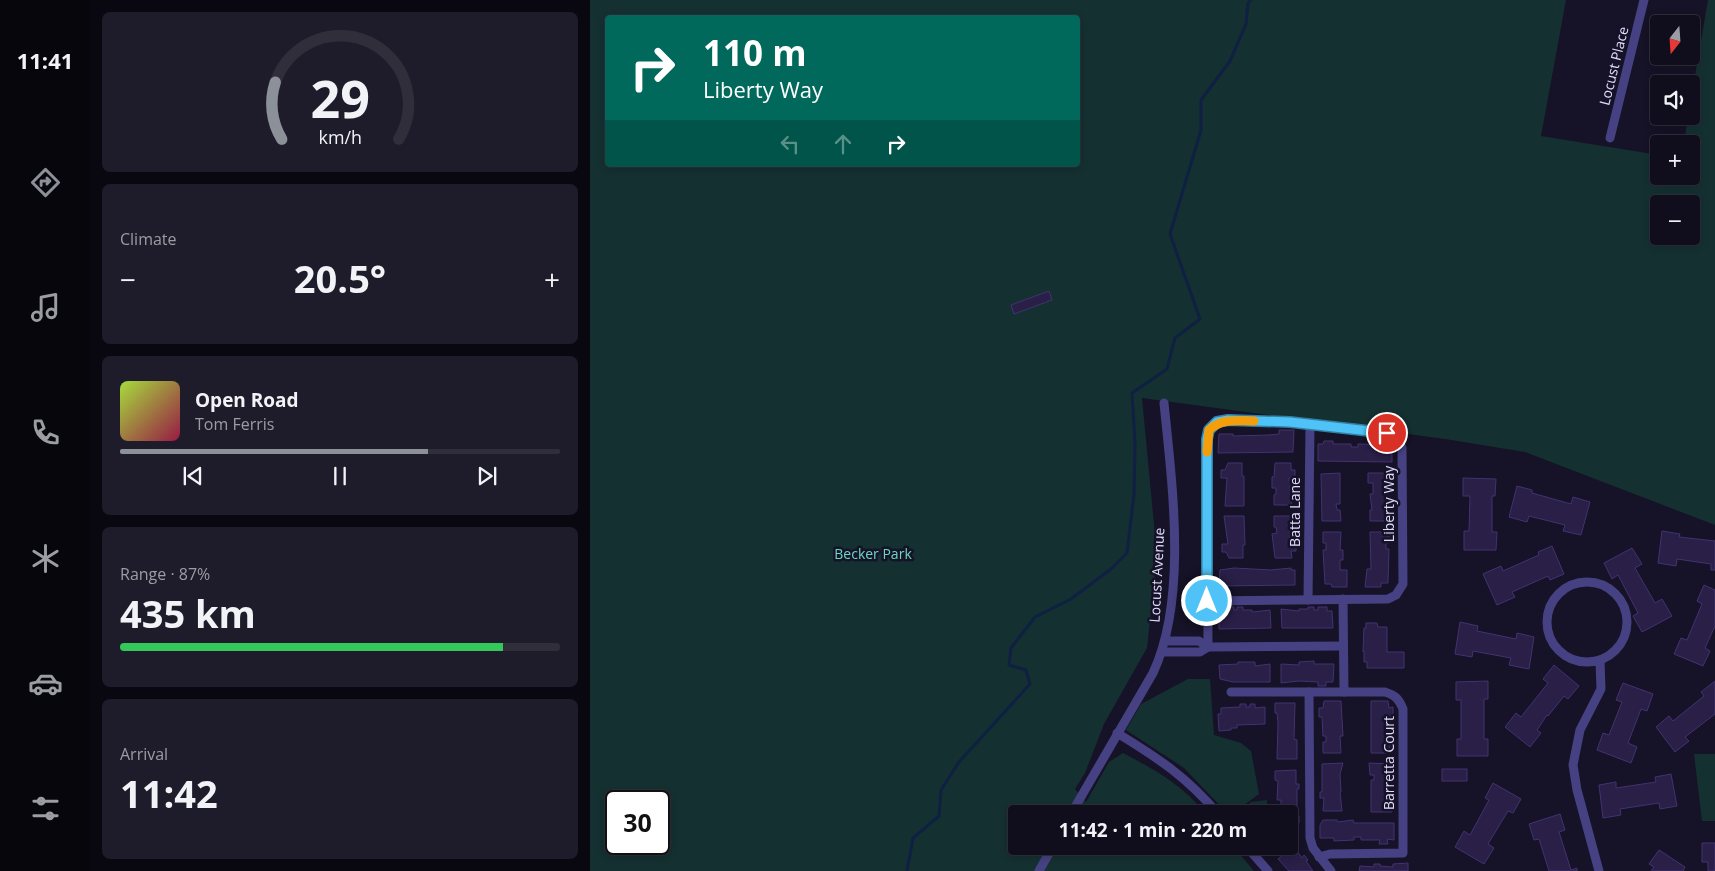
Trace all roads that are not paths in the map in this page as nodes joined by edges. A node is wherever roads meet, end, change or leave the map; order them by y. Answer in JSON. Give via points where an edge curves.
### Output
{"nodes":[{"id":1,"x":1644,"y":0,"type":"edge"},
{"id":2,"x":1610,"y":138,"type":"dead end"},
{"id":3,"x":1164,"y":403,"type":"dead end"},
{"id":4,"x":1310,"y":425,"type":"junction"},
{"id":5,"x":1343,"y":599,"type":"junction"},
{"id":6,"x":1308,"y":600,"type":"junction"},
{"id":7,"x":1207,"y":601,"type":"junction"},
{"id":8,"x":1165,"y":641,"type":"junction"},
{"id":9,"x":1208,"y":646,"type":"junction"},
{"id":10,"x":1343,"y":646,"type":"junction"},
{"id":11,"x":1162,"y":652,"type":"junction"},
{"id":12,"x":1600,"y":661,"type":"junction"},
{"id":13,"x":1231,"y":692,"type":"dead end"},
{"id":14,"x":1309,"y":692,"type":"junction"},
{"id":15,"x":1344,"y":692,"type":"junction"},
{"id":16,"x":1117,"y":734,"type":"junction"},
{"id":17,"x":1077,"y":805,"type":"edge"},
{"id":18,"x":1210,"y":805,"type":"edge"},
{"id":19,"x":1048,"y":855,"type":"edge"},
{"id":20,"x":1254,"y":855,"type":"edge"},
{"id":21,"x":1319,"y":857,"type":"junction"},
{"id":22,"x":1039,"y":871,"type":"edge"},
{"id":23,"x":1268,"y":871,"type":"edge"},
{"id":24,"x":1332,"y":871,"type":"edge"},
{"id":25,"x":1599,"y":871,"type":"edge"}],
"edges":[{"from":1,"to":2,"type":"street","name":"Locust Place"},
{"from":3,"to":8,"type":"street","name":"Locust Avenue","via":[[1172,477],[1174,542],[1172,600]]},
{"from":4,"to":5,"type":"street","name":"Liberty Way","via":[[1387,433],[1395,436],[1402,448],[1403,584],[1396,595],[1388,598]]},
{"from":4,"to":6,"type":"street","name":"Batta Lane"},
{"from":4,"to":7,"type":"street","name":"Liberty Way","via":[[1228,420],[1217,422],[1209,430]]},
{"from":5,"to":6,"type":"street","name":"Liberty Way"},
{"from":5,"to":10,"type":"street"},
{"from":6,"to":7,"type":"street","name":"Liberty Way"},
{"from":7,"to":9,"type":"street","name":"Liberty Way"},
{"from":8,"to":9,"type":"street","via":[[1199,642]]},
{"from":8,"to":11,"type":"street","name":"Locust Avenue"},
{"from":9,"to":10,"type":"street"},
{"from":9,"to":11,"type":"street","via":[[1200,652]]},
{"from":10,"to":15,"type":"street"},
{"from":11,"to":16,"type":"street","name":"Locust Avenue"},
{"from":12,"to":12,"type":"street","via":[[1616,651],[1626,635],[1626,610],[1611,589],[1587,582],[1574,584],[1552,601],[1547,614],[1547,628],[1560,653],[1586,663]]},
{"from":12,"to":25,"type":"street","via":[[1601,689],[1580,730],[1573,765]]},
{"from":13,"to":14,"type":"street","name":"Barretta Court"},
{"from":14,"to":15,"type":"street","name":"Barretta Court"},
{"from":14,"to":21,"type":"street","via":[[1310,838]]},
{"from":15,"to":21,"type":"street","name":"Barretta Court","via":[[1394,694],[1403,709],[1404,853]]},
{"from":16,"to":17,"type":"street","name":"Locust Avenue"},
{"from":16,"to":18,"type":"street","via":[[1166,763]]},
{"from":19,"to":22,"type":"street"},
{"from":20,"to":23,"type":"street"},
{"from":21,"to":24,"type":"street"}]}
